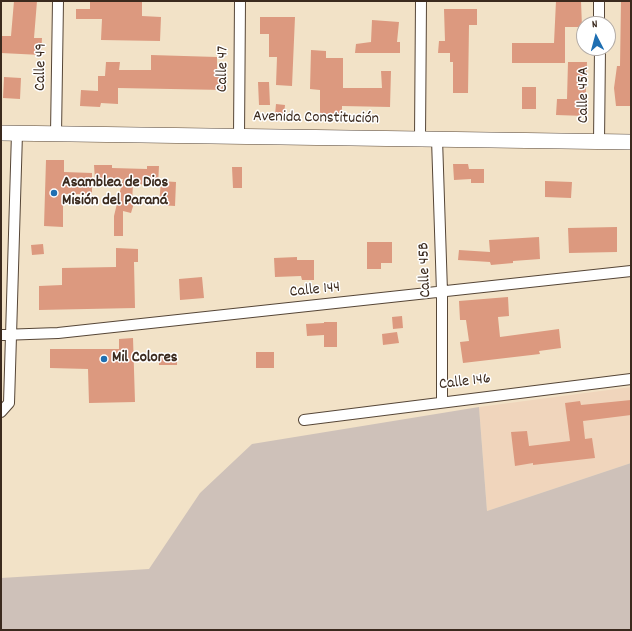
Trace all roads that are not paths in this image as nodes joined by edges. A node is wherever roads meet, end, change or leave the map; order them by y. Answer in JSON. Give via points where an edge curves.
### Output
{"nodes":[{"id":1,"x":58,"y":1,"type":"edge"},
{"id":2,"x":240,"y":1,"type":"edge"},
{"id":3,"x":421,"y":1,"type":"edge"},
{"id":4,"x":599,"y":1,"type":"edge"},
{"id":5,"x":600,"y":16,"type":"edge"},
{"id":6,"x":600,"y":56,"type":"edge"},
{"id":7,"x":1,"y":133,"type":"edge"},
{"id":8,"x":17,"y":133,"type":"junction"},
{"id":9,"x":56,"y":134,"type":"junction"},
{"id":10,"x":238,"y":136,"type":"junction"},
{"id":11,"x":420,"y":138,"type":"junction"},
{"id":12,"x":437,"y":139,"type":"junction"},
{"id":13,"x":599,"y":142,"type":"junction"},
{"id":14,"x":631,"y":142,"type":"edge"},
{"id":15,"x":631,"y":271,"type":"edge"},
{"id":16,"x":442,"y":292,"type":"junction"},
{"id":17,"x":1,"y":334,"type":"edge"},
{"id":18,"x":12,"y":335,"type":"junction"},
{"id":19,"x":631,"y":379,"type":"edge"},
{"id":20,"x":442,"y":401,"type":"junction"},
{"id":21,"x":1,"y":412,"type":"edge"},
{"id":22,"x":304,"y":420,"type":"dead end"}],
"edges":[{"from":1,"to":9,"type":"street","name":"Calle 49"},
{"from":2,"to":10,"type":"street","name":"Calle 47"},
{"from":3,"to":11,"type":"street"},
{"from":4,"to":5,"type":"street"},
{"from":6,"to":13,"type":"street","name":"Calle 45A"},
{"from":7,"to":8,"type":"main road","name":"Avenida Constitución"},
{"from":8,"to":9,"type":"main road","name":"Avenida Constitución"},
{"from":8,"to":18,"type":"street"},
{"from":9,"to":10,"type":"main road","name":"Avenida Constitución"},
{"from":10,"to":11,"type":"main road","name":"Avenida Constitución"},
{"from":11,"to":12,"type":"main road","name":"Avenida Constitución"},
{"from":12,"to":13,"type":"main road","name":"Avenida Constitución"},
{"from":12,"to":16,"type":"street","name":"Calle 45B"},
{"from":13,"to":14,"type":"main road","name":"Avenida Constitución"},
{"from":15,"to":16,"type":"street","name":"Calle 144"},
{"from":16,"to":18,"type":"street","name":"Calle 144","via":[[58,333]]},
{"from":16,"to":20,"type":"street","name":"Calle 45B"},
{"from":17,"to":18,"type":"street","name":"Calle 144"},
{"from":18,"to":21,"type":"street","via":[[9,403]]},
{"from":19,"to":20,"type":"street","name":"Calle 146"},
{"from":20,"to":22,"type":"street","name":"Calle 146"}]}
